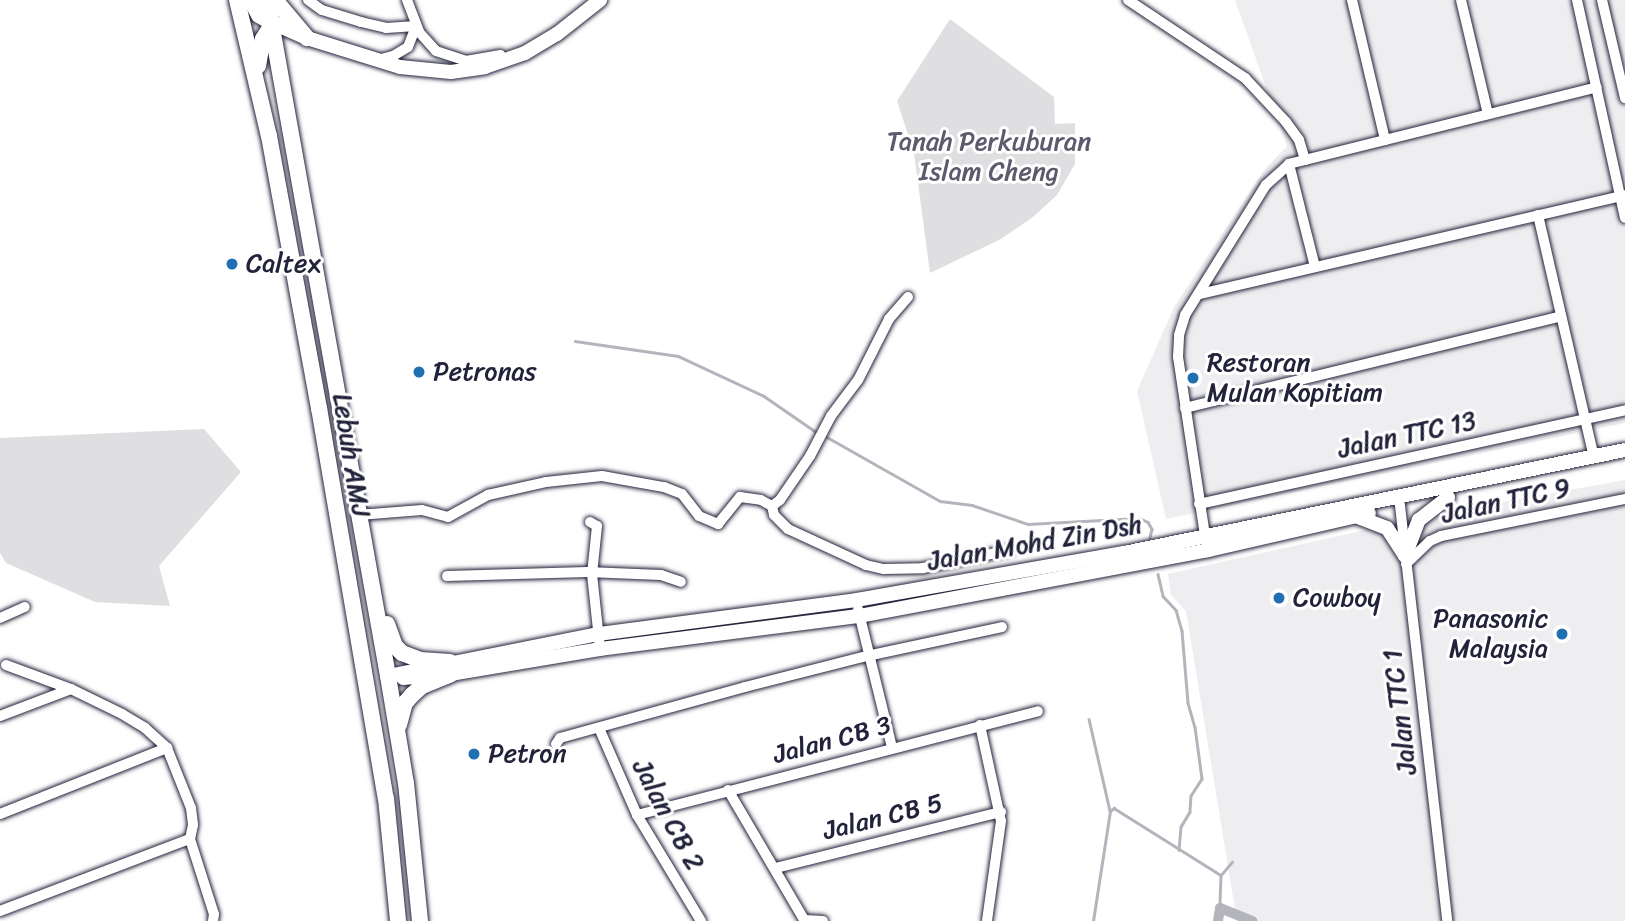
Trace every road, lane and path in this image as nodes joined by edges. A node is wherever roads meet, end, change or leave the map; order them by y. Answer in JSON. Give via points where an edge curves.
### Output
{"nodes":[{"id":1,"x":237,"y":0,"type":"edge"},
{"id":2,"x":251,"y":0,"type":"edge"},
{"id":3,"x":267,"y":0,"type":"edge"},
{"id":4,"x":275,"y":0,"type":"edge"},
{"id":5,"x":308,"y":0,"type":"edge"},
{"id":6,"x":408,"y":0,"type":"edge"},
{"id":7,"x":600,"y":0,"type":"edge"},
{"id":8,"x":1128,"y":0,"type":"edge"},
{"id":9,"x":1352,"y":0,"type":"edge"},
{"id":10,"x":1461,"y":0,"type":"edge"},
{"id":11,"x":1577,"y":0,"type":"edge"},
{"id":12,"x":1602,"y":0,"type":"edge"},
{"id":13,"x":272,"y":23,"type":"junction"},
{"id":14,"x":416,"y":26,"type":"junction"},
{"id":15,"x":307,"y":37,"type":"junction"},
{"id":16,"x":525,"y":53,"type":"junction"},
{"id":17,"x":374,"y":60,"type":"junction"},
{"id":18,"x":279,"y":62,"type":"junction"},
{"id":19,"x":257,"y":78,"type":"junction"},
{"id":20,"x":1597,"y":87,"type":"junction"},
{"id":21,"x":1625,"y":98,"type":"edge"},
{"id":22,"x":1488,"y":114,"type":"junction"},
{"id":23,"x":1385,"y":140,"type":"junction"},
{"id":24,"x":1305,"y":160,"type":"junction"},
{"id":25,"x":1289,"y":164,"type":"junction"},
{"id":26,"x":1622,"y":195,"type":"edge"},
{"id":27,"x":1538,"y":215,"type":"junction"},
{"id":28,"x":1625,"y":218,"type":"edge"},
{"id":29,"x":1315,"y":267,"type":"junction"},
{"id":30,"x":1200,"y":294,"type":"junction"},
{"id":31,"x":908,"y":297,"type":"dead end"},
{"id":32,"x":1561,"y":316,"type":"junction"},
{"id":33,"x":1185,"y":408,"type":"junction"},
{"id":34,"x":1625,"y":410,"type":"edge"},
{"id":35,"x":1585,"y":419,"type":"junction"},
{"id":36,"x":1625,"y":450,"type":"edge"},
{"id":37,"x":1594,"y":457,"type":"junction"},
{"id":38,"x":1625,"y":460,"type":"edge"},
{"id":39,"x":1448,"y":497,"type":"junction"},
{"id":40,"x":1625,"y":499,"type":"edge"},
{"id":41,"x":1399,"y":502,"type":"junction"},
{"id":42,"x":1199,"y":504,"type":"junction"},
{"id":43,"x":772,"y":506,"type":"junction"},
{"id":44,"x":359,"y":515,"type":"junction"},
{"id":45,"x":1354,"y":516,"type":"junction"},
{"id":46,"x":590,"y":522,"type":"dead end"},
{"id":47,"x":1206,"y":543,"type":"junction"},
{"id":48,"x":1011,"y":550,"type":"dead end"},
{"id":49,"x":1406,"y":560,"type":"junction"},
{"id":50,"x":592,"y":574,"type":"junction"},
{"id":51,"x":447,"y":576,"type":"dead end"},
{"id":52,"x":370,"y":577,"type":"junction"},
{"id":53,"x":681,"y":582,"type":"dead end"},
{"id":54,"x":350,"y":597,"type":"junction"},
{"id":55,"x":857,"y":600,"type":"junction"},
{"id":56,"x":25,"y":607,"type":"dead end"},
{"id":57,"x":859,"y":616,"type":"junction"},
{"id":58,"x":0,"y":618,"type":"edge"},
{"id":59,"x":1002,"y":627,"type":"dead end"},
{"id":60,"x":599,"y":642,"type":"junction"},
{"id":61,"x":867,"y":656,"type":"junction"},
{"id":62,"x":6,"y":665,"type":"dead end"},
{"id":63,"x":451,"y":668,"type":"junction"},
{"id":64,"x":388,"y":676,"type":"junction"},
{"id":65,"x":71,"y":690,"type":"junction"},
{"id":66,"x":1038,"y":711,"type":"dead end"},
{"id":67,"x":0,"y":716,"type":"edge"},
{"id":68,"x":980,"y":725,"type":"junction"},
{"id":69,"x":599,"y":728,"type":"junction"},
{"id":70,"x":397,"y":733,"type":"junction"},
{"id":71,"x":556,"y":744,"type":"dead end"},
{"id":72,"x":892,"y":747,"type":"junction"},
{"id":73,"x":167,"y":748,"type":"junction"},
{"id":74,"x":728,"y":790,"type":"junction"},
{"id":75,"x":1001,"y":812,"type":"junction"},
{"id":76,"x":0,"y":814,"type":"edge"},
{"id":77,"x":637,"y":815,"type":"junction"},
{"id":78,"x":190,"y":839,"type":"junction"},
{"id":79,"x":393,"y":858,"type":"junction"},
{"id":80,"x":776,"y":868,"type":"junction"},
{"id":81,"x":0,"y":911,"type":"edge"},
{"id":82,"x":805,"y":920,"type":"edge"},
{"id":83,"x":213,"y":921,"type":"edge"},
{"id":84,"x":398,"y":921,"type":"edge"},
{"id":85,"x":420,"y":921,"type":"edge"},
{"id":86,"x":701,"y":921,"type":"edge"},
{"id":87,"x":823,"y":921,"type":"edge"},
{"id":88,"x":987,"y":921,"type":"edge"},
{"id":89,"x":1447,"y":921,"type":"edge"}],
"edges":[{"from":1,"to":19,"type":"highway","name":"Lebuh AMJ"},
{"from":2,"to":13,"type":"highway","via":[[259,15]]},
{"from":3,"to":13,"type":"highway","name":"Lebuh AMJ"},
{"from":4,"to":15,"type":"highway"},
{"from":5,"to":14,"type":"street","via":[[328,13],[361,22],[386,28]]},
{"from":6,"to":14,"type":"street"},
{"from":7,"to":16,"type":"main road","via":[[558,34]]},
{"from":8,"to":24,"type":"street","via":[[1245,78],[1286,122],[1299,140]]},
{"from":9,"to":23,"type":"street"},
{"from":10,"to":22,"type":"street"},
{"from":11,"to":20,"type":"street"},
{"from":12,"to":21,"type":"street"},
{"from":13,"to":15,"type":"main road"},
{"from":13,"to":18,"type":"highway","name":"Lebuh AMJ"},
{"from":13,"to":19,"type":"highway","via":[[260,49]]},
{"from":14,"to":16,"type":"street","via":[[429,46],[456,60]]},
{"from":14,"to":17,"type":"street","via":[[408,47]]},
{"from":15,"to":17,"type":"main road"},
{"from":15,"to":18,"type":"highway","via":[[291,39]]},
{"from":16,"to":17,"type":"main road","via":[[485,67],[435,72]]},
{"from":18,"to":44,"type":"highway","name":"Lebuh AMJ"},
{"from":19,"to":54,"type":"highway","name":"Lebuh AMJ"},
{"from":20,"to":22,"type":"street"},
{"from":20,"to":26,"type":"street"},
{"from":22,"to":23,"type":"street"},
{"from":23,"to":24,"type":"street"},
{"from":24,"to":25,"type":"street"},
{"from":25,"to":29,"type":"street"},
{"from":25,"to":30,"type":"street","via":[[1266,185]]},
{"from":26,"to":27,"type":"street"},
{"from":26,"to":28,"type":"street"},
{"from":27,"to":29,"type":"street"},
{"from":27,"to":32,"type":"street"},
{"from":29,"to":30,"type":"street"},
{"from":30,"to":33,"type":"street","via":[[1185,315],[1179,335]]},
{"from":31,"to":43,"type":"street","via":[[889,319],[858,380],[831,416],[810,456]]},
{"from":32,"to":33,"type":"street"},
{"from":32,"to":35,"type":"street"},
{"from":33,"to":42,"type":"street"},
{"from":34,"to":35,"type":"street","name":"Jalan TTC 13"},
{"from":35,"to":37,"type":"street"},
{"from":35,"to":42,"type":"street","name":"Jalan TTC 13"},
{"from":36,"to":37,"type":"main road","name":"Jalan Mohd Zin Dsh"},
{"from":37,"to":41,"type":"main road","name":"Jalan Mohd Zin Dsh"},
{"from":38,"to":39,"type":"main road","name":"Jalan Mohd Zin Dsh"},
{"from":39,"to":41,"type":"main road","name":"Jalan Mohd Zin Dsh"},
{"from":39,"to":49,"type":"main road","via":[[1419,520]]},
{"from":40,"to":49,"type":"street","name":"Jalan TTC 9","via":[[1441,536]]},
{"from":41,"to":45,"type":"main road","name":"Jalan Mohd Zin Dsh"},
{"from":41,"to":47,"type":"main road","name":"Jalan Mohd Zin Dsh"},
{"from":41,"to":49,"type":"street","name":"Jalan TTC 1"},
{"from":42,"to":47,"type":"street"},
{"from":43,"to":44,"type":"street","via":[[740,497],[718,524],[699,516],[692,504],[673,490],[602,476],[488,495],[447,517],[422,510]]},
{"from":43,"to":48,"type":"street","via":[[777,521],[788,528],[884,569],[923,568]]},
{"from":44,"to":52,"type":"highway","name":"Lebuh AMJ"},
{"from":45,"to":47,"type":"main road","name":"Jalan Mohd Zin Dsh"},
{"from":45,"to":49,"type":"main road","via":[[1387,528]]},
{"from":46,"to":50,"type":"street","via":[[597,526]]},
{"from":47,"to":55,"type":"main road","name":"Jalan Mohd Zin Dsh"},
{"from":47,"to":57,"type":"main road","name":"Jalan Mohd Zin Dsh"},
{"from":49,"to":89,"type":"street","name":"Jalan TTC 1"},
{"from":50,"to":51,"type":"street"},
{"from":50,"to":53,"type":"street","via":[[661,575]]},
{"from":50,"to":60,"type":"street"},
{"from":52,"to":63,"type":"highway","via":[[378,588],[395,646],[411,657]]},
{"from":52,"to":64,"type":"highway","name":"Lebuh AMJ"},
{"from":54,"to":64,"type":"highway","via":[[360,616],[370,660]]},
{"from":54,"to":79,"type":"highway","name":"Lebuh AMJ"},
{"from":55,"to":57,"type":"street"},
{"from":55,"to":60,"type":"main road","name":"Jalan Mohd Zin Dsh"},
{"from":56,"to":58,"type":"street"},
{"from":57,"to":60,"type":"main road","name":"Jalan Mohd Zin Dsh"},
{"from":57,"to":61,"type":"street"},
{"from":59,"to":61,"type":"street"},
{"from":60,"to":63,"type":"main road","name":"Jalan Mohd Zin Dsh"},
{"from":61,"to":69,"type":"street"},
{"from":61,"to":72,"type":"street"},
{"from":62,"to":65,"type":"street"},
{"from":63,"to":64,"type":"main road","name":"Jalan Mohd Zin Dsh"},
{"from":63,"to":70,"type":"highway","via":[[405,703]]},
{"from":64,"to":70,"type":"highway","name":"Lebuh AMJ"},
{"from":64,"to":79,"type":"highway","via":[[379,688],[377,704],[398,837]]},
{"from":65,"to":67,"type":"street"},
{"from":65,"to":73,"type":"street","via":[[145,728]]},
{"from":66,"to":68,"type":"street","name":"Jalan CB 3"},
{"from":68,"to":72,"type":"street","name":"Jalan CB 3"},
{"from":68,"to":75,"type":"street"},
{"from":69,"to":71,"type":"street","via":[[560,738]]},
{"from":69,"to":77,"type":"street","name":"Jalan CB 2"},
{"from":70,"to":85,"type":"highway","name":"Lebuh AMJ"},
{"from":72,"to":74,"type":"street","name":"Jalan CB 3"},
{"from":73,"to":76,"type":"street"},
{"from":73,"to":78,"type":"street","via":[[191,808]]},
{"from":74,"to":77,"type":"street","name":"Jalan CB 3"},
{"from":74,"to":80,"type":"street"},
{"from":75,"to":80,"type":"street","name":"Jalan CB 5"},
{"from":75,"to":88,"type":"street"},
{"from":77,"to":86,"type":"street","name":"Jalan CB 2"},
{"from":78,"to":81,"type":"street"},
{"from":78,"to":83,"type":"street"},
{"from":79,"to":84,"type":"highway","name":"Lebuh AMJ"},
{"from":80,"to":82,"type":"street"},
{"from":82,"to":87,"type":"street"}]}
